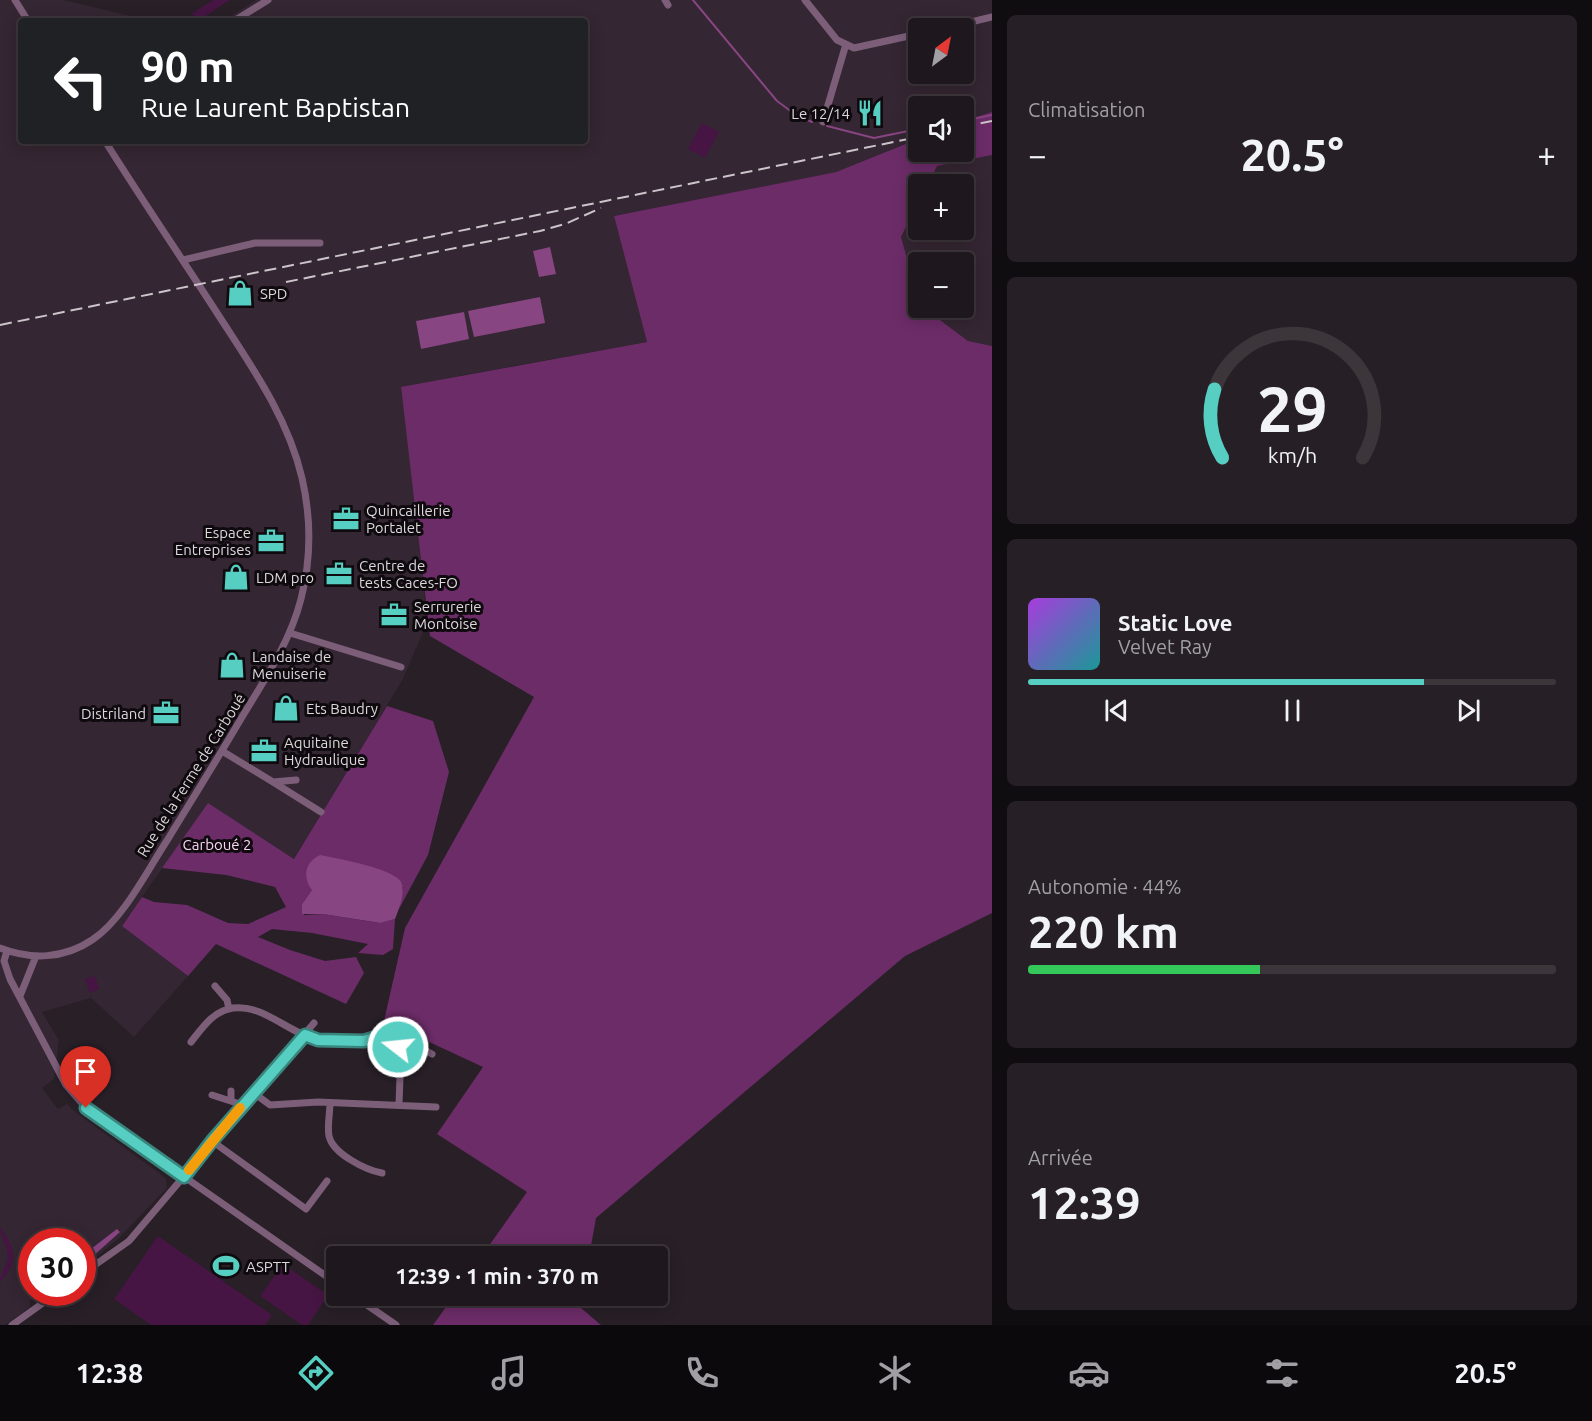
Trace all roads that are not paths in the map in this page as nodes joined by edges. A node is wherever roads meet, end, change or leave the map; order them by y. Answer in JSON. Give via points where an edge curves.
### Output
{"nodes":[{"id":1,"x":15,"y":0,"type":"edge"},
{"id":2,"x":268,"y":0,"type":"edge"},
{"id":3,"x":805,"y":0,"type":"edge"},
{"id":4,"x":992,"y":17,"type":"edge"},
{"id":5,"x":26,"y":18,"type":"edge"},
{"id":6,"x":239,"y":18,"type":"edge"},
{"id":7,"x":974,"y":21,"type":"edge"},
{"id":8,"x":908,"y":36,"type":"edge"},
{"id":9,"x":846,"y":44,"type":"junction"},
{"id":10,"x":823,"y":122,"type":"dead end"},
{"id":11,"x":107,"y":144,"type":"edge"},
{"id":12,"x":320,"y":243,"type":"dead end"},
{"id":13,"x":183,"y":260,"type":"junction"},
{"id":14,"x":290,"y":633,"type":"junction"},
{"id":15,"x":400,"y":667,"type":"dead end"},
{"id":16,"x":222,"y":751,"type":"junction"},
{"id":17,"x":296,"y":780,"type":"dead end"},
{"id":18,"x":273,"y":782,"type":"junction"},
{"id":19,"x":321,"y":812,"type":"dead end"},
{"id":20,"x":3,"y":950,"type":"edge"},
{"id":21,"x":36,"y":956,"type":"junction"},
{"id":22,"x":215,"y":986,"type":"dead end"},
{"id":23,"x":20,"y":996,"type":"junction"},
{"id":24,"x":229,"y":1009,"type":"junction"},
{"id":25,"x":314,"y":1023,"type":"dead end"},
{"id":26,"x":305,"y":1035,"type":"junction"},
{"id":27,"x":191,"y":1042,"type":"dead end"},
{"id":28,"x":398,"y":1047,"type":"junction"},
{"id":29,"x":432,"y":1054,"type":"dead end"},
{"id":30,"x":231,"y":1091,"type":"dead end"},
{"id":31,"x":254,"y":1092,"type":"junction"},
{"id":32,"x":212,"y":1095,"type":"dead end"},
{"id":33,"x":231,"y":1100,"type":"junction"},
{"id":34,"x":330,"y":1103,"type":"junction"},
{"id":35,"x":399,"y":1104,"type":"junction"},
{"id":36,"x":243,"y":1106,"type":"junction"},
{"id":37,"x":436,"y":1107,"type":"dead end"},
{"id":38,"x":212,"y":1141,"type":"junction"},
{"id":39,"x":381,"y":1173,"type":"dead end"},
{"id":40,"x":184,"y":1177,"type":"junction"},
{"id":41,"x":327,"y":1181,"type":"dead end"},
{"id":42,"x":306,"y":1209,"type":"junction"},
{"id":43,"x":302,"y":1216,"type":"dead end"},
{"id":44,"x":96,"y":1264,"type":"edge"},
{"id":45,"x":326,"y":1276,"type":"edge"},
{"id":46,"x":39,"y":1306,"type":"edge"},
{"id":47,"x":368,"y":1306,"type":"edge"},
{"id":48,"x":12,"y":1325,"type":"edge"},
{"id":49,"x":396,"y":1325,"type":"edge"}],
"edges":[{"from":1,"to":5,"type":"street"},
{"from":2,"to":6,"type":"street"},
{"from":3,"to":9,"type":"street","via":[[837,40]]},
{"from":4,"to":7,"type":"street"},
{"from":8,"to":9,"type":"street","via":[[854,48]]},
{"from":9,"to":10,"type":"street"},
{"from":11,"to":13,"type":"street","name":"Rue de la Ferme de Carboué"},
{"from":12,"to":13,"type":"street","via":[[255,243]]},
{"from":13,"to":14,"type":"street","name":"Rue de la Ferme de Carboué","via":[[265,390],[293,445],[309,520],[309,539],[301,600]]},
{"from":14,"to":15,"type":"street"},
{"from":14,"to":16,"type":"street","name":"Rue de la Ferme de Carboué"},
{"from":16,"to":18,"type":"street"},
{"from":16,"to":21,"type":"street","name":"Rue de la Ferme de Carboué","via":[[113,921],[92,941],[77,948],[54,956]]},
{"from":17,"to":18,"type":"street"},
{"from":18,"to":19,"type":"street"},
{"from":20,"to":21,"type":"street","name":"Rue de la Ferme de Carboué"},
{"from":20,"to":23,"type":"street","via":[[6,970]]},
{"from":21,"to":23,"type":"street"},
{"from":22,"to":24,"type":"street"},
{"from":23,"to":40,"type":"street","via":[[66,1085],[86,1108]]},
{"from":24,"to":26,"type":"street","via":[[256,1010]]},
{"from":24,"to":27,"type":"street","via":[[214,1015]]},
{"from":25,"to":26,"type":"street"},
{"from":26,"to":28,"type":"street","via":[[318,1040],[364,1041],[380,1036]]},
{"from":26,"to":31,"type":"street"},
{"from":28,"to":29,"type":"street","via":[[413,1044]]},
{"from":28,"to":35,"type":"street"},
{"from":30,"to":33,"type":"street"},
{"from":31,"to":34,"type":"street","via":[[270,1105]]},
{"from":31,"to":36,"type":"street"},
{"from":32,"to":33,"type":"street"},
{"from":33,"to":36,"type":"street"},
{"from":34,"to":35,"type":"street"},
{"from":34,"to":39,"type":"street","via":[[329,1137],[335,1149]]},
{"from":35,"to":37,"type":"street"},
{"from":36,"to":38,"type":"street"},
{"from":38,"to":40,"type":"street"},
{"from":38,"to":42,"type":"street"},
{"from":40,"to":44,"type":"street","via":[[129,1241]]},
{"from":40,"to":45,"type":"street"},
{"from":41,"to":42,"type":"street"},
{"from":42,"to":43,"type":"street"},
{"from":46,"to":48,"type":"street"},
{"from":47,"to":49,"type":"street"}]}
